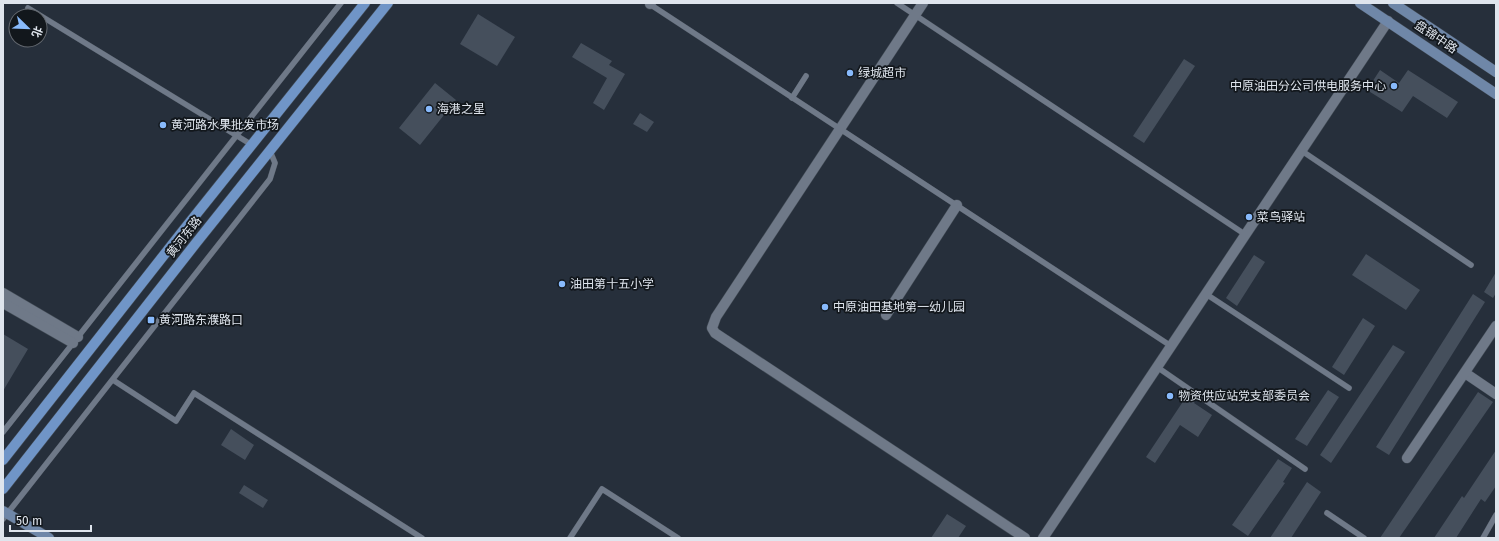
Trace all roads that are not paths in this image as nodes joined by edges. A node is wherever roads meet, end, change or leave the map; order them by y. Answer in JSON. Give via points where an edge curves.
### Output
{"nodes":[{"id":1,"x":342,"y":3,"type":"edge"},
{"id":2,"x":366,"y":3,"type":"edge"},
{"id":3,"x":388,"y":3,"type":"edge"},
{"id":4,"x":650,"y":3,"type":"edge"},
{"id":5,"x":897,"y":3,"type":"edge"},
{"id":6,"x":923,"y":3,"type":"edge"},
{"id":7,"x":1360,"y":3,"type":"edge"},
{"id":8,"x":1393,"y":3,"type":"edge"},
{"id":9,"x":915,"y":15,"type":"junction"},
{"id":10,"x":48,"y":20,"type":"edge"},
{"id":11,"x":1388,"y":21,"type":"junction"},
{"id":12,"x":1496,"y":72,"type":"edge"},
{"id":13,"x":806,"y":76,"type":"dead end"},
{"id":14,"x":1496,"y":94,"type":"edge"},
{"id":15,"x":792,"y":98,"type":"junction"},
{"id":16,"x":839,"y":128,"type":"junction"},
{"id":17,"x":237,"y":136,"type":"junction"},
{"id":18,"x":252,"y":145,"type":"junction"},
{"id":19,"x":1302,"y":150,"type":"junction"},
{"id":20,"x":270,"y":151,"type":"junction"},
{"id":21,"x":957,"y":205,"type":"junction"},
{"id":22,"x":1246,"y":235,"type":"junction"},
{"id":23,"x":1471,"y":265,"type":"dead end"},
{"id":24,"x":3,"y":293,"type":"edge"},
{"id":25,"x":1206,"y":294,"type":"junction"},
{"id":26,"x":3,"y":303,"type":"edge"},
{"id":27,"x":886,"y":315,"type":"dead end"},
{"id":28,"x":1496,"y":326,"type":"edge"},
{"id":29,"x":76,"y":340,"type":"junction"},
{"id":30,"x":1171,"y":346,"type":"junction"},
{"id":31,"x":1158,"y":367,"type":"junction"},
{"id":32,"x":1465,"y":373,"type":"junction"},
{"id":33,"x":112,"y":380,"type":"junction"},
{"id":34,"x":1349,"y":388,"type":"dead end"},
{"id":35,"x":1496,"y":394,"type":"edge"},
{"id":36,"x":3,"y":432,"type":"edge"},
{"id":37,"x":1407,"y":458,"type":"dead end"},
{"id":38,"x":3,"y":460,"type":"edge"},
{"id":39,"x":1305,"y":469,"type":"dead end"},
{"id":40,"x":3,"y":489,"type":"edge"},
{"id":41,"x":3,"y":511,"type":"edge"},
{"id":42,"x":1328,"y":513,"type":"dead end"},
{"id":43,"x":1496,"y":515,"type":"edge"},
{"id":44,"x":3,"y":519,"type":"edge"},
{"id":45,"x":418,"y":537,"type":"edge"},
{"id":46,"x":49,"y":538,"type":"edge"},
{"id":47,"x":570,"y":538,"type":"edge"},
{"id":48,"x":678,"y":538,"type":"edge"},
{"id":49,"x":1025,"y":538,"type":"edge"},
{"id":50,"x":1043,"y":538,"type":"edge"},
{"id":51,"x":1364,"y":538,"type":"edge"},
{"id":52,"x":1483,"y":538,"type":"edge"}],
"edges":[{"from":1,"to":17,"type":"lane"},
{"from":2,"to":18,"type":"main road","name":"黄河东路"},
{"from":3,"to":20,"type":"main road","name":"黄河东路"},
{"from":4,"to":15,"type":"lane"},
{"from":5,"to":9,"type":"lane"},
{"from":6,"to":9,"type":"street"},
{"from":7,"to":11,"type":"main road","name":"盘锦中路"},
{"from":8,"to":12,"type":"main road","name":"盘锦中路"},
{"from":9,"to":16,"type":"street"},
{"from":9,"to":22,"type":"lane"},
{"from":10,"to":17,"type":"lane"},
{"from":11,"to":14,"type":"main road","name":"盘锦中路"},
{"from":11,"to":19,"type":"street"},
{"from":13,"to":15,"type":"lane"},
{"from":15,"to":16,"type":"lane"},
{"from":16,"to":21,"type":"lane"},
{"from":16,"to":49,"type":"street","via":[[716,317],[712,328],[715,333]]},
{"from":17,"to":18,"type":"lane"},
{"from":17,"to":29,"type":"lane"},
{"from":18,"to":38,"type":"main road","name":"黄河东路"},
{"from":19,"to":22,"type":"street"},
{"from":19,"to":23,"type":"lane"},
{"from":20,"to":33,"type":"lane","via":[[275,163],[270,179]]},
{"from":20,"to":40,"type":"main road","name":"黄河东路"},
{"from":21,"to":27,"type":"street"},
{"from":21,"to":30,"type":"lane"},
{"from":22,"to":25,"type":"street"},
{"from":24,"to":29,"type":"street"},
{"from":25,"to":30,"type":"street"},
{"from":25,"to":34,"type":"lane"},
{"from":26,"to":29,"type":"street"},
{"from":28,"to":32,"type":"street"},
{"from":29,"to":36,"type":"lane"},
{"from":30,"to":31,"type":"street"},
{"from":31,"to":39,"type":"lane"},
{"from":31,"to":50,"type":"street"},
{"from":32,"to":35,"type":"street"},
{"from":32,"to":37,"type":"street"},
{"from":33,"to":44,"type":"lane"},
{"from":33,"to":45,"type":"lane","via":[[176,421],[194,393]]},
{"from":41,"to":46,"type":"main road"},
{"from":42,"to":51,"type":"lane"},
{"from":43,"to":52,"type":"lane"},
{"from":47,"to":48,"type":"lane","via":[[602,489]]}]}
